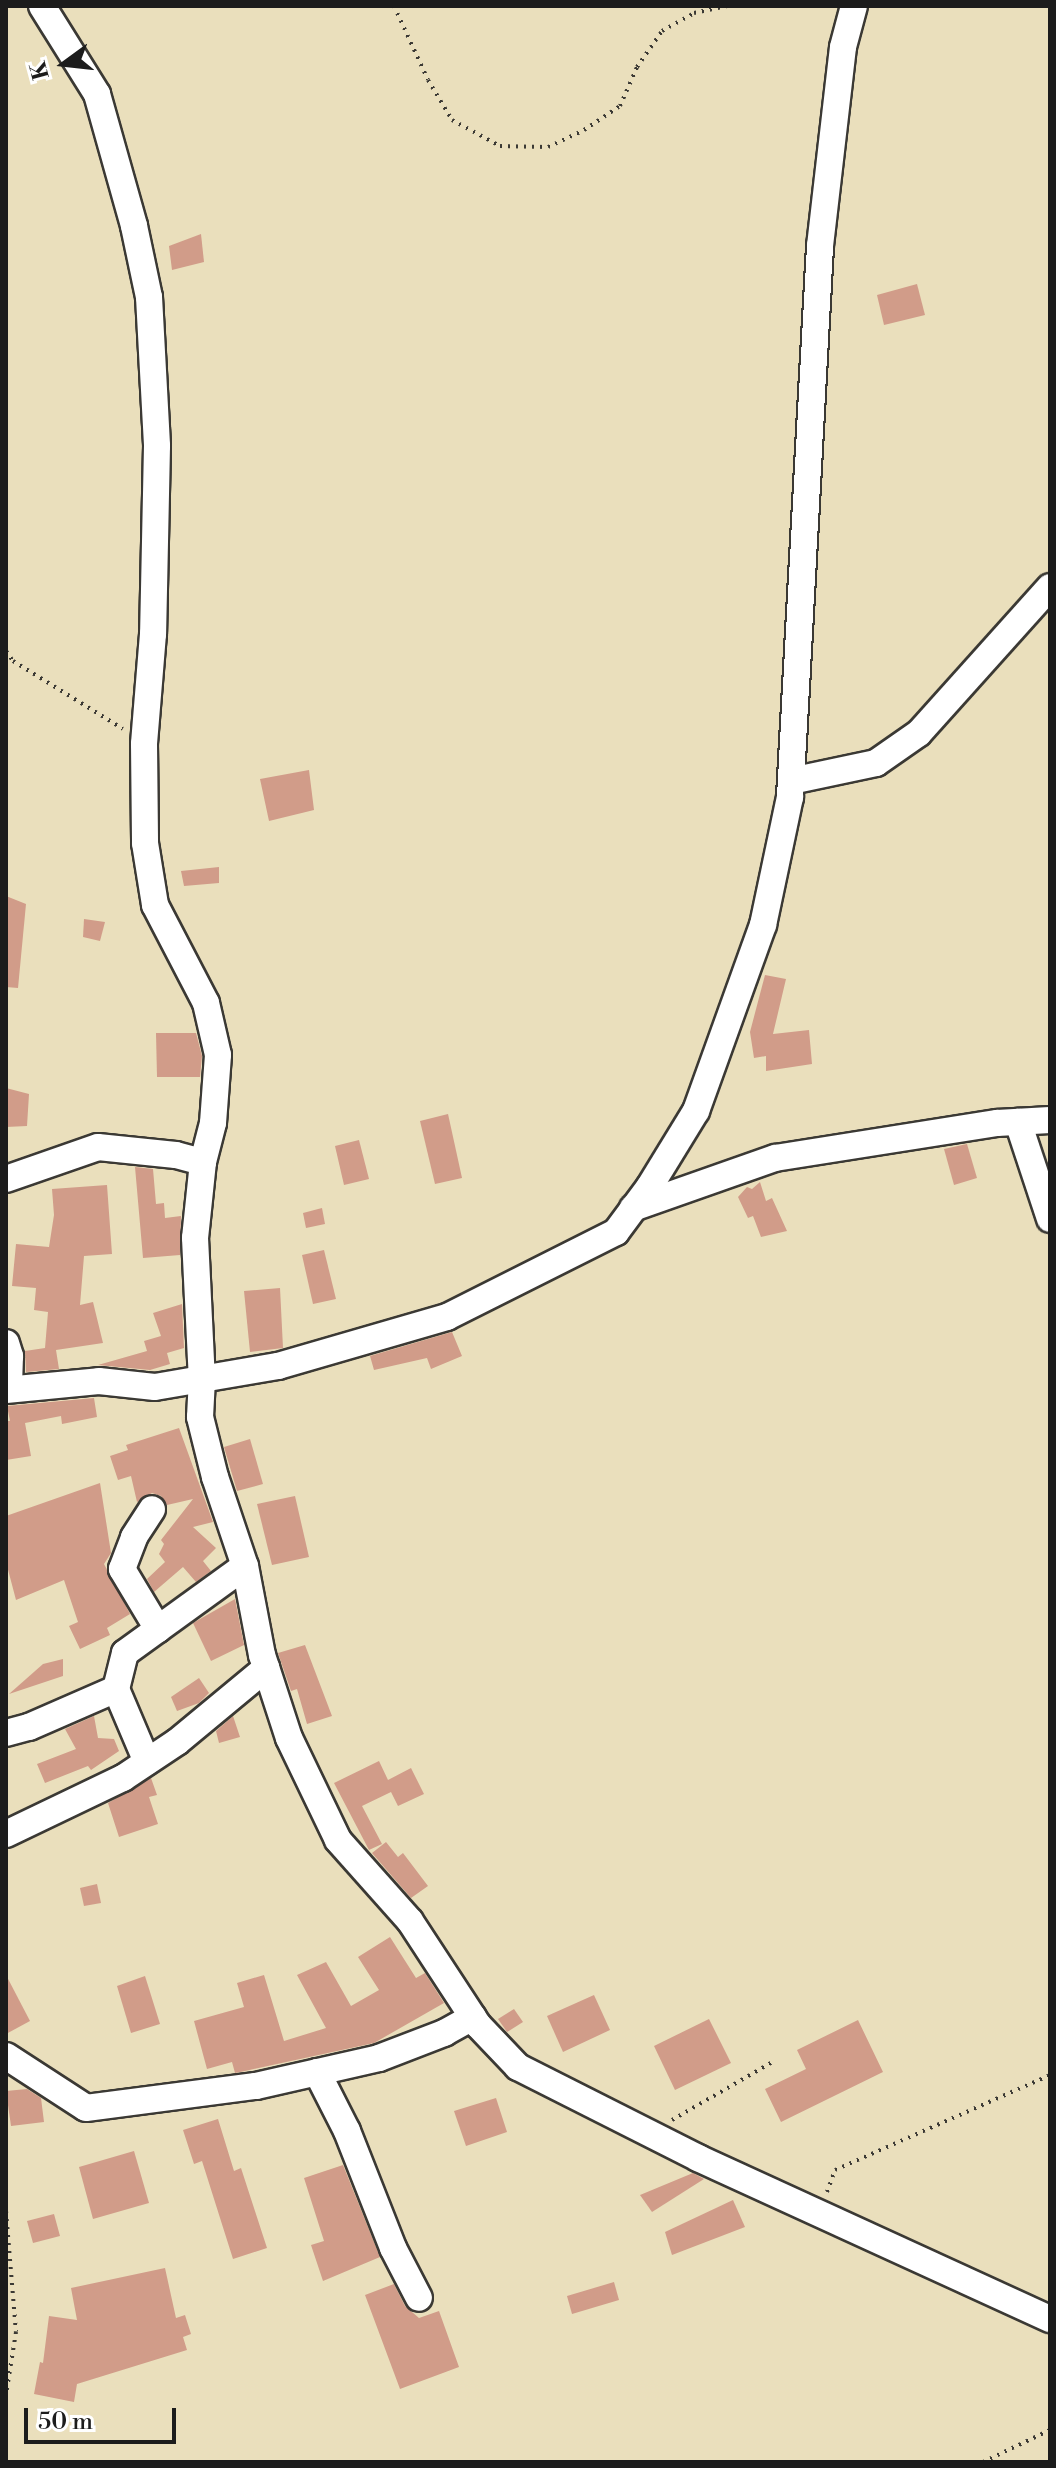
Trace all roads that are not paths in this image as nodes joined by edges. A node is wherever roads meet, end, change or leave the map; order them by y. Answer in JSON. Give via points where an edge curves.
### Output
{"nodes":[{"id":1,"x":42,"y":6,"type":"edge"},
{"id":2,"x":854,"y":6,"type":"edge"},
{"id":3,"x":1050,"y":587,"type":"edge"},
{"id":4,"x":791,"y":781,"type":"junction"},
{"id":5,"x":1050,"y":1120,"type":"edge"},
{"id":6,"x":1018,"y":1122,"type":"junction"},
{"id":7,"x":203,"y":1162,"type":"junction"},
{"id":8,"x":6,"y":1179,"type":"edge"},
{"id":9,"x":633,"y":1208,"type":"junction"},
{"id":10,"x":1050,"y":1219,"type":"edge"},
{"id":11,"x":6,"y":1343,"type":"edge"},
{"id":12,"x":202,"y":1379,"type":"junction"},
{"id":13,"x":8,"y":1388,"type":"edge"},
{"id":14,"x":152,"y":1509,"type":"dead end"},
{"id":15,"x":245,"y":1566,"type":"junction"},
{"id":16,"x":158,"y":1629,"type":"junction"},
{"id":17,"x":266,"y":1668,"type":"junction"},
{"id":18,"x":116,"y":1689,"type":"junction"},
{"id":19,"x":6,"y":1733,"type":"edge"},
{"id":20,"x":147,"y":1762,"type":"junction"},
{"id":21,"x":6,"y":1834,"type":"edge"},
{"id":22,"x":473,"y":2017,"type":"junction"},
{"id":23,"x":6,"y":2056,"type":"edge"},
{"id":24,"x":317,"y":2072,"type":"junction"},
{"id":25,"x":419,"y":2298,"type":"dead end"},
{"id":26,"x":1050,"y":2319,"type":"edge"}],
"edges":[{"from":1,"to":7,"type":"street","via":[[97,94],[149,297],[157,446],[145,843],[155,905],[206,1003],[218,1055],[213,1123]]},
{"from":2,"to":4,"type":"street","via":[[843,47],[820,246]]},
{"from":3,"to":4,"type":"street","via":[[919,733],[876,763]]},
{"from":4,"to":9,"type":"street","via":[[763,925],[696,1111]]},
{"from":5,"to":6,"type":"street"},
{"from":6,"to":9,"type":"street","via":[[775,1158]]},
{"from":6,"to":10,"type":"street"},
{"from":7,"to":8,"type":"street","via":[[98,1147]]},
{"from":7,"to":12,"type":"street","via":[[195,1238]]},
{"from":9,"to":12,"type":"street","via":[[616,1232],[447,1317],[278,1366]]},
{"from":11,"to":13,"type":"street"},
{"from":12,"to":13,"type":"street","via":[[155,1387],[99,1381]]},
{"from":12,"to":15,"type":"street","via":[[200,1417]]},
{"from":14,"to":16,"type":"street","via":[[122,1569]]},
{"from":15,"to":16,"type":"street"},
{"from":15,"to":17,"type":"street"},
{"from":16,"to":18,"type":"street","via":[[125,1653]]},
{"from":17,"to":20,"type":"street"},
{"from":17,"to":22,"type":"street","via":[[289,1738],[338,1840],[410,1921]]},
{"from":18,"to":19,"type":"street"},
{"from":18,"to":20,"type":"street"},
{"from":20,"to":21,"type":"street"},
{"from":22,"to":24,"type":"street","via":[[379,2058]]},
{"from":22,"to":26,"type":"street","via":[[518,2067],[649,2134]]},
{"from":23,"to":24,"type":"street","via":[[86,2108],[216,2092]]},
{"from":24,"to":25,"type":"street"}]}
